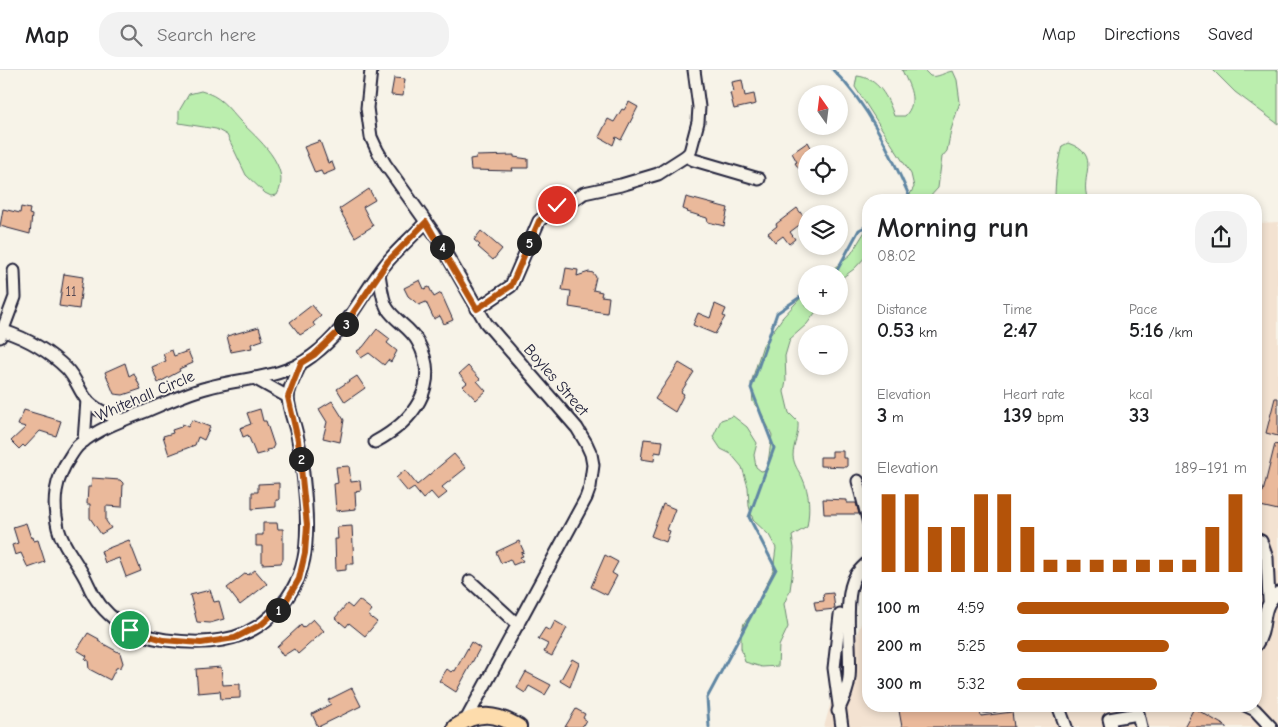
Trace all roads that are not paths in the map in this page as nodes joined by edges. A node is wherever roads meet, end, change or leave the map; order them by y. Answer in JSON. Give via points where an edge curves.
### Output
{"nodes":[{"id":1,"x":371,"y":70,"type":"edge"},
{"id":2,"x":694,"y":70,"type":"edge"},
{"id":3,"x":686,"y":156,"type":"junction"},
{"id":4,"x":759,"y":179,"type":"dead end"},
{"id":5,"x":426,"y":222,"type":"junction"},
{"id":6,"x":14,"y":271,"type":"dead end"},
{"id":7,"x":379,"y":274,"type":"junction"},
{"id":8,"x":477,"y":309,"type":"junction"},
{"id":9,"x":2,"y":334,"type":"edge"},
{"id":10,"x":301,"y":363,"type":"junction"},
{"id":11,"x":254,"y":378,"type":"junction"},
{"id":12,"x":288,"y":397,"type":"junction"},
{"id":13,"x":87,"y":400,"type":"junction"},
{"id":14,"x":123,"y":420,"type":"junction"},
{"id":15,"x":84,"y":441,"type":"junction"},
{"id":16,"x":375,"y":442,"type":"dead end"},
{"id":17,"x":858,"y":481,"type":"dead end"},
{"id":18,"x":862,"y":496,"type":"edge"},
{"id":19,"x":1262,"y":544,"type":"edge"},
{"id":20,"x":862,"y":568,"type":"edge"},
{"id":21,"x":470,"y":581,"type":"dead end"},
{"id":22,"x":1278,"y":592,"type":"edge"},
{"id":23,"x":1269,"y":600,"type":"junction"},
{"id":24,"x":840,"y":615,"type":"dead end"},
{"id":25,"x":518,"y":626,"type":"junction"},
{"id":26,"x":1262,"y":631,"type":"edge"},
{"id":27,"x":838,"y":711,"type":"junction"},
{"id":28,"x":1061,"y":712,"type":"edge"},
{"id":29,"x":1131,"y":712,"type":"edge"},
{"id":30,"x":1137,"y":712,"type":"edge"},
{"id":31,"x":1256,"y":712,"type":"edge"},
{"id":32,"x":467,"y":718,"type":"junction"},
{"id":33,"x":455,"y":727,"type":"edge"},
{"id":34,"x":519,"y":727,"type":"edge"},
{"id":35,"x":842,"y":727,"type":"edge"},
{"id":36,"x":1066,"y":727,"type":"edge"},
{"id":37,"x":1111,"y":727,"type":"edge"},
{"id":38,"x":1141,"y":727,"type":"edge"},
{"id":39,"x":1272,"y":727,"type":"edge"}],
"edges":[{"from":1,"to":5,"type":"street","name":"Boyles Street","via":[[367,108],[371,137],[385,164]]},
{"from":2,"to":3,"type":"street","via":[[698,122]]},
{"from":3,"to":4,"type":"street"},
{"from":3,"to":8,"type":"street","via":[[649,177],[584,193],[557,205],[539,221],[511,286]]},
{"from":5,"to":7,"type":"street","name":"Whitehall Circle"},
{"from":5,"to":8,"type":"street","name":"Boyles Street"},
{"from":6,"to":9,"type":"street","via":[[15,297]]},
{"from":7,"to":10,"type":"street","name":"Whitehall Circle","via":[[345,325]]},
{"from":7,"to":16,"type":"street","via":[[386,307],[418,341],[426,383],[422,396],[405,423]]},
{"from":8,"to":25,"type":"street","name":"Boyles Street","via":[[577,428],[592,454],[592,477],[586,498]]},
{"from":9,"to":13,"type":"street","via":[[22,337],[47,351],[69,370]]},
{"from":10,"to":11,"type":"street","name":"Whitehall Circle","via":[[273,375]]},
{"from":10,"to":12,"type":"street"},
{"from":11,"to":12,"type":"street"},
{"from":11,"to":14,"type":"street","name":"Whitehall Circle","via":[[206,388]]},
{"from":12,"to":15,"type":"street","name":"Whitehall Circle","via":[[303,477],[307,525],[305,553],[299,579],[285,603],[262,624],[235,638],[201,643],[163,640],[130,630],[108,615],[90,590],[81,568],[58,531],[54,492],[62,468]]},
{"from":13,"to":14,"type":"street","via":[[96,408]]},
{"from":13,"to":15,"type":"street"},
{"from":14,"to":15,"type":"street","name":"Whitehall Circle"},
{"from":17,"to":18,"type":"street"},
{"from":19,"to":23,"type":"street","via":[[1267,558]]},
{"from":20,"to":27,"type":"street","via":[[851,586],[848,616],[850,678]]},
{"from":21,"to":25,"type":"street"},
{"from":22,"to":23,"type":"street"},
{"from":23,"to":26,"type":"street"},
{"from":24,"to":27,"type":"street","via":[[834,668]]},
{"from":25,"to":32,"type":"street","name":"Boyles Street"},
{"from":27,"to":35,"type":"street"},
{"from":28,"to":36,"type":"street"},
{"from":29,"to":37,"type":"street","via":[[1109,719]]},
{"from":30,"to":38,"type":"street"},
{"from":31,"to":39,"type":"street"},
{"from":32,"to":33,"type":"main road"},
{"from":32,"to":34,"type":"main road","via":[[494,716]]}]}
